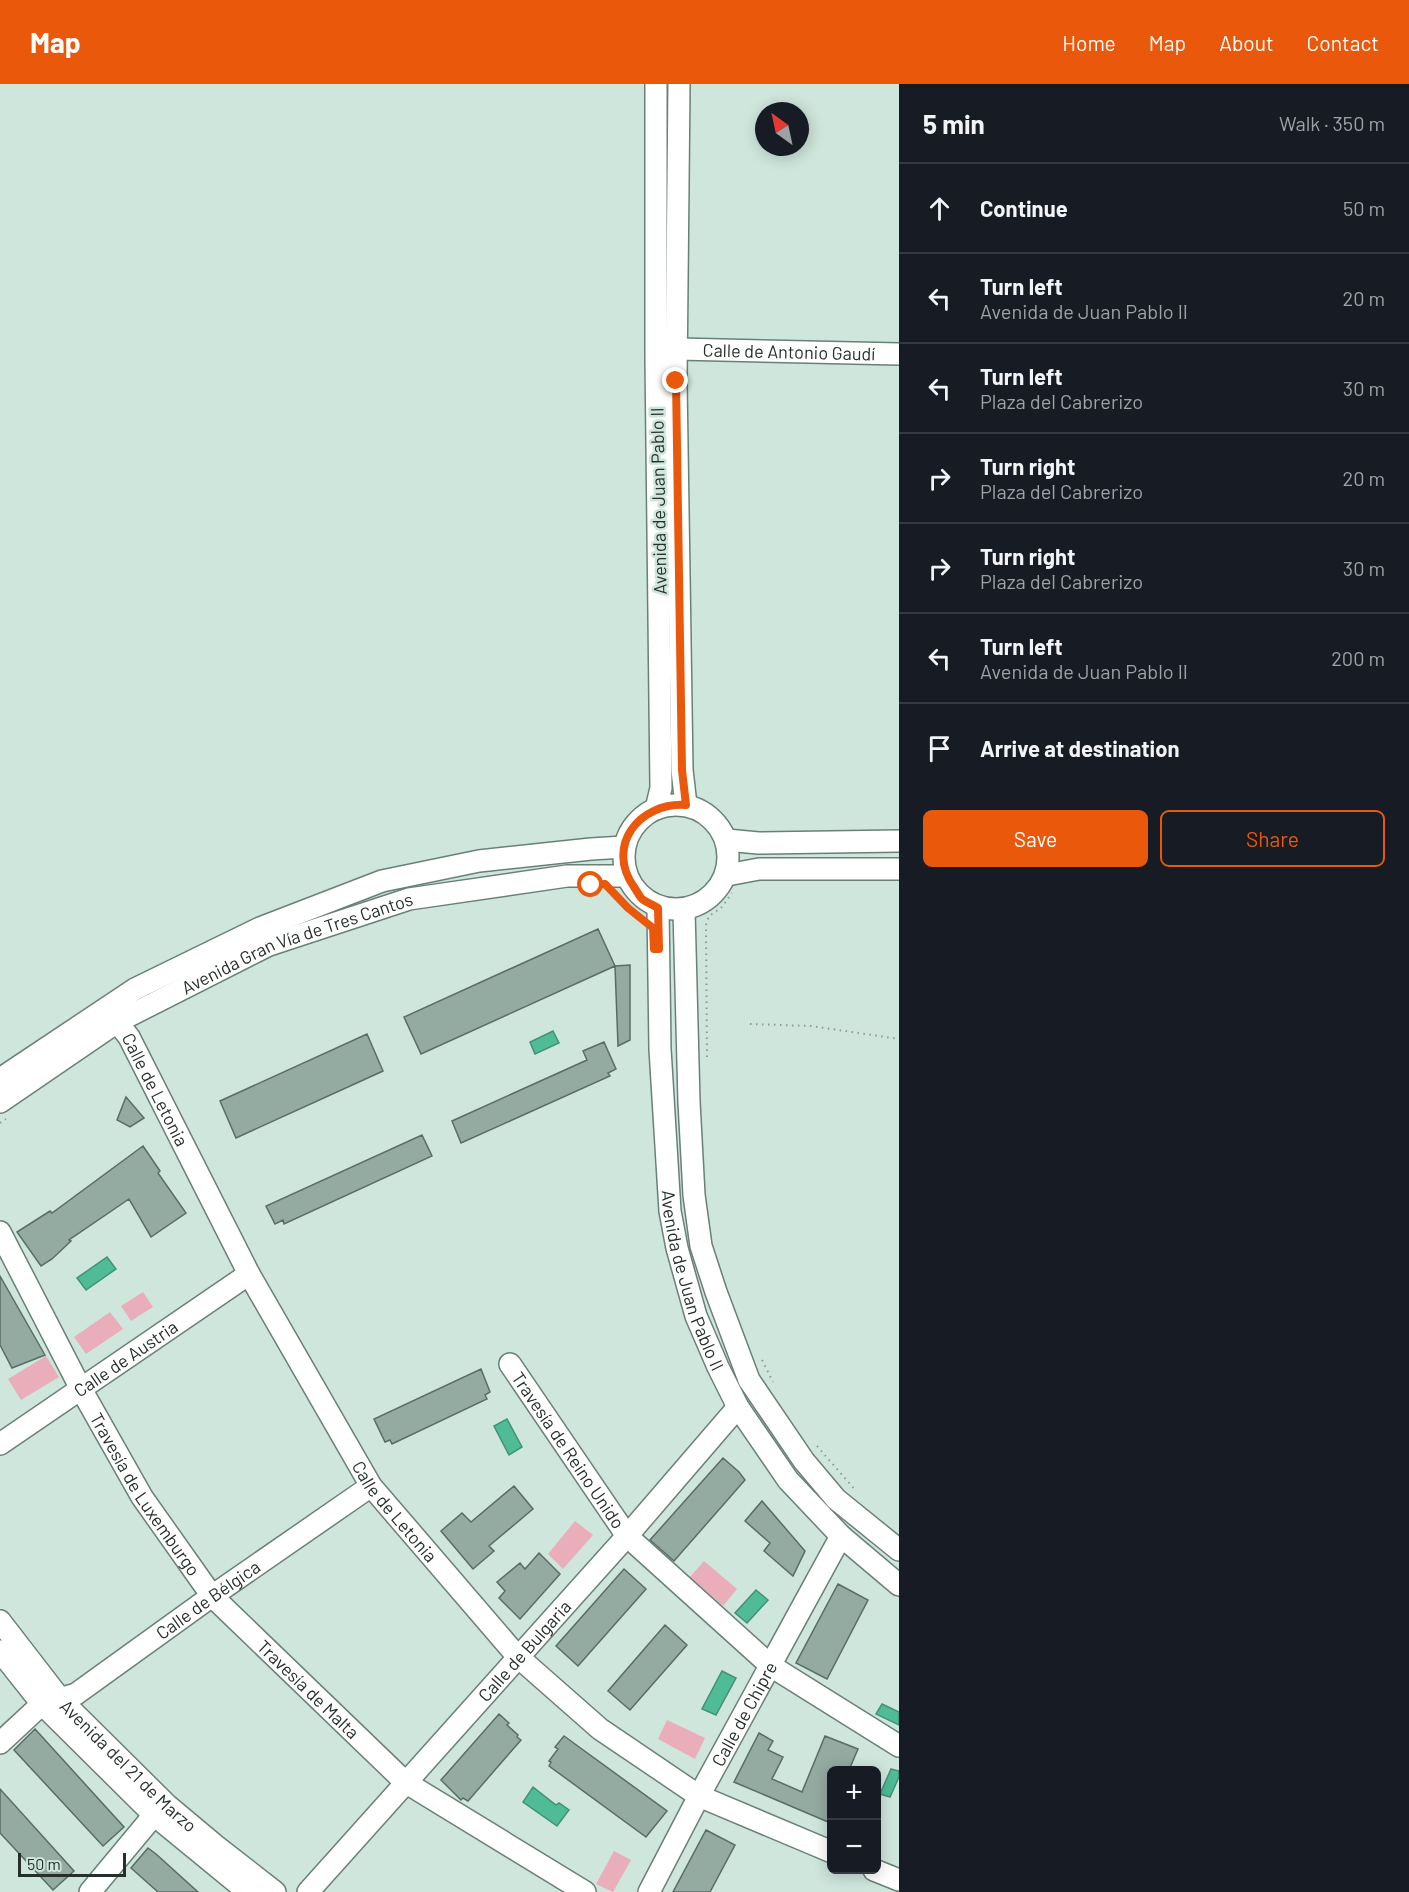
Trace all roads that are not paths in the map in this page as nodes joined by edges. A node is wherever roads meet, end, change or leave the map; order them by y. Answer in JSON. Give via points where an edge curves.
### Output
{"nodes":[{"id":1,"x":656,"y":84,"type":"edge"},
{"id":2,"x":679,"y":84,"type":"edge"},
{"id":3,"x":678,"y":349,"type":"junction"},
{"id":4,"x":899,"y":354,"type":"edge"},
{"id":5,"x":686,"y":805,"type":"junction"},
{"id":6,"x":656,"y":809,"type":"junction"},
{"id":7,"x":727,"y":840,"type":"junction"},
{"id":8,"x":899,"y":842,"type":"edge"},
{"id":9,"x":624,"y":847,"type":"junction"},
{"id":10,"x":899,"y":869,"type":"edge"},
{"id":11,"x":620,"y":883,"type":"junction"},
{"id":12,"x":730,"y":883,"type":"junction"},
{"id":13,"x":684,"y":910,"type":"junction"},
{"id":14,"x":651,"y":913,"type":"junction"},
{"id":15,"x":117,"y":1022,"type":"junction"},
{"id":16,"x":0,"y":1079,"type":"edge"},
{"id":17,"x":5,"y":1109,"type":"edge"},
{"id":18,"x":0,"y":1232,"type":"edge"},
{"id":19,"x":249,"y":1274,"type":"junction"},
{"id":20,"x":510,"y":1364,"type":"dead end"},
{"id":21,"x":81,"y":1389,"type":"junction"},
{"id":22,"x":738,"y":1407,"type":"junction"},
{"id":23,"x":0,"y":1444,"type":"edge"},
{"id":24,"x":371,"y":1486,"type":"junction"},
{"id":25,"x":627,"y":1536,"type":"junction"},
{"id":26,"x":841,"y":1536,"type":"junction"},
{"id":27,"x":899,"y":1551,"type":"edge"},
{"id":28,"x":899,"y":1584,"type":"edge"},
{"id":29,"x":212,"y":1596,"type":"junction"},
{"id":30,"x":0,"y":1621,"type":"edge"},
{"id":31,"x":0,"y":1651,"type":"edge"},
{"id":32,"x":517,"y":1656,"type":"junction"},
{"id":33,"x":771,"y":1666,"type":"junction"},
{"id":34,"x":51,"y":1702,"type":"junction"},
{"id":35,"x":0,"y":1743,"type":"edge"},
{"id":36,"x":899,"y":1746,"type":"edge"},
{"id":37,"x":405,"y":1782,"type":"junction"},
{"id":38,"x":699,"y":1796,"type":"junction"},
{"id":39,"x":154,"y":1815,"type":"junction"},
{"id":40,"x":827,"y":1850,"type":"edge"},
{"id":41,"x":881,"y":1873,"type":"edge"},
{"id":42,"x":897,"y":1881,"type":"edge"},
{"id":43,"x":90,"y":1892,"type":"edge"},
{"id":44,"x":249,"y":1892,"type":"edge"},
{"id":45,"x":275,"y":1892,"type":"edge"},
{"id":46,"x":308,"y":1892,"type":"edge"},
{"id":47,"x":585,"y":1892,"type":"edge"},
{"id":48,"x":649,"y":1892,"type":"edge"}],
"edges":[{"from":1,"to":6,"type":"street","name":"Avenida de Juan Pablo II","via":[[661,788]]},
{"from":2,"to":3,"type":"street","name":"Avenida de Juan Pablo II"},
{"from":3,"to":4,"type":"street","name":"Calle de Antonio Gaudí"},
{"from":3,"to":5,"type":"street","name":"Avenida de Juan Pablo II","via":[[682,770]]},
{"from":5,"to":6,"type":"street"},
{"from":5,"to":7,"type":"street","via":[[705,813],[719,825]]},
{"from":6,"to":9,"type":"street","via":[[636,823]]},
{"from":7,"to":8,"type":"street"},
{"from":7,"to":12,"type":"street"},
{"from":9,"to":11,"type":"street"},
{"from":9,"to":16,"type":"street","name":"Avenida Gran Vía de Tres Cantos","via":[[478,861],[382,881],[260,928],[135,989]]},
{"from":10,"to":12,"type":"street","via":[[759,869]]},
{"from":11,"to":14,"type":"street","via":[[642,899]]},
{"from":11,"to":15,"type":"street","name":"Avenida Gran Vía de Tres Cantos","via":[[567,876],[409,899],[269,945]]},
{"from":12,"to":13,"type":"street"},
{"from":13,"to":14,"type":"street"},
{"from":13,"to":27,"type":"street","name":"Avenida de Juan Pablo II","via":[[694,1195],[701,1246],[716,1293],[749,1380],[804,1461],[837,1499]]},
{"from":14,"to":22,"type":"street","name":"Avenida de Juan Pablo II","via":[[670,1211],[696,1316]]},
{"from":15,"to":17,"type":"street","name":"Avenida Gran Vía de Tres Cantos"},
{"from":15,"to":19,"type":"street","name":"Calle de Letonia","via":[[129,1038]]},
{"from":18,"to":21,"type":"street","name":"Travesía de Luxemburgo"},
{"from":19,"to":21,"type":"street","name":"Calle de Austria"},
{"from":19,"to":24,"type":"street","name":"Calle de Letonia"},
{"from":20,"to":25,"type":"street","name":"Travesía de Reino Unido"},
{"from":21,"to":23,"type":"street","name":"Calle de Austria"},
{"from":21,"to":29,"type":"street","name":"Travesía de Luxemburgo","via":[[142,1497]]},
{"from":22,"to":25,"type":"street","name":"Calle de Bulgaria"},
{"from":22,"to":26,"type":"street","name":"Avenida de Juan Pablo II","via":[[788,1480]]},
{"from":24,"to":29,"type":"street","name":"Calle de Bélgica"},
{"from":24,"to":32,"type":"street","name":"Calle de Letonia"},
{"from":25,"to":32,"type":"street","name":"Calle de Bulgaria"},
{"from":25,"to":33,"type":"street","name":"Travesía de Reino Unido"},
{"from":26,"to":28,"type":"street","name":"Avenida de Juan Pablo II"},
{"from":26,"to":33,"type":"street","name":"Calle de Chipre"},
{"from":29,"to":34,"type":"street","name":"Calle de Bélgica","via":[[76,1694]]},
{"from":29,"to":37,"type":"street","name":"Travesía de Malta"},
{"from":30,"to":34,"type":"street","name":"Avenida del 21 de Marzo"},
{"from":31,"to":34,"type":"street","name":"Avenida del 21 de Marzo"},
{"from":32,"to":37,"type":"street","name":"Calle de Bulgaria"},
{"from":32,"to":38,"type":"street","name":"Calle de Letonia","via":[[600,1729]]},
{"from":33,"to":36,"type":"street","name":"Travesía de Reino Unido"},
{"from":33,"to":38,"type":"street","name":"Calle de Chipre"},
{"from":34,"to":35,"type":"street","name":"Calle de Bélgica"},
{"from":34,"to":39,"type":"street","name":"Avenida del 21 de Marzo"},
{"from":34,"to":45,"type":"street","name":"Avenida del 21 de Marzo","via":[[167,1805]]},
{"from":37,"to":46,"type":"street","name":"Calle de Bulgaria"},
{"from":37,"to":47,"type":"street","name":"Travesía de Malta"},
{"from":38,"to":40,"type":"street","name":"Calle de Letonia"},
{"from":38,"to":48,"type":"street","name":"Calle de Chipre"},
{"from":39,"to":43,"type":"street"},
{"from":39,"to":44,"type":"street","name":"Avenida del 21 de Marzo"},
{"from":41,"to":42,"type":"street"}]}
